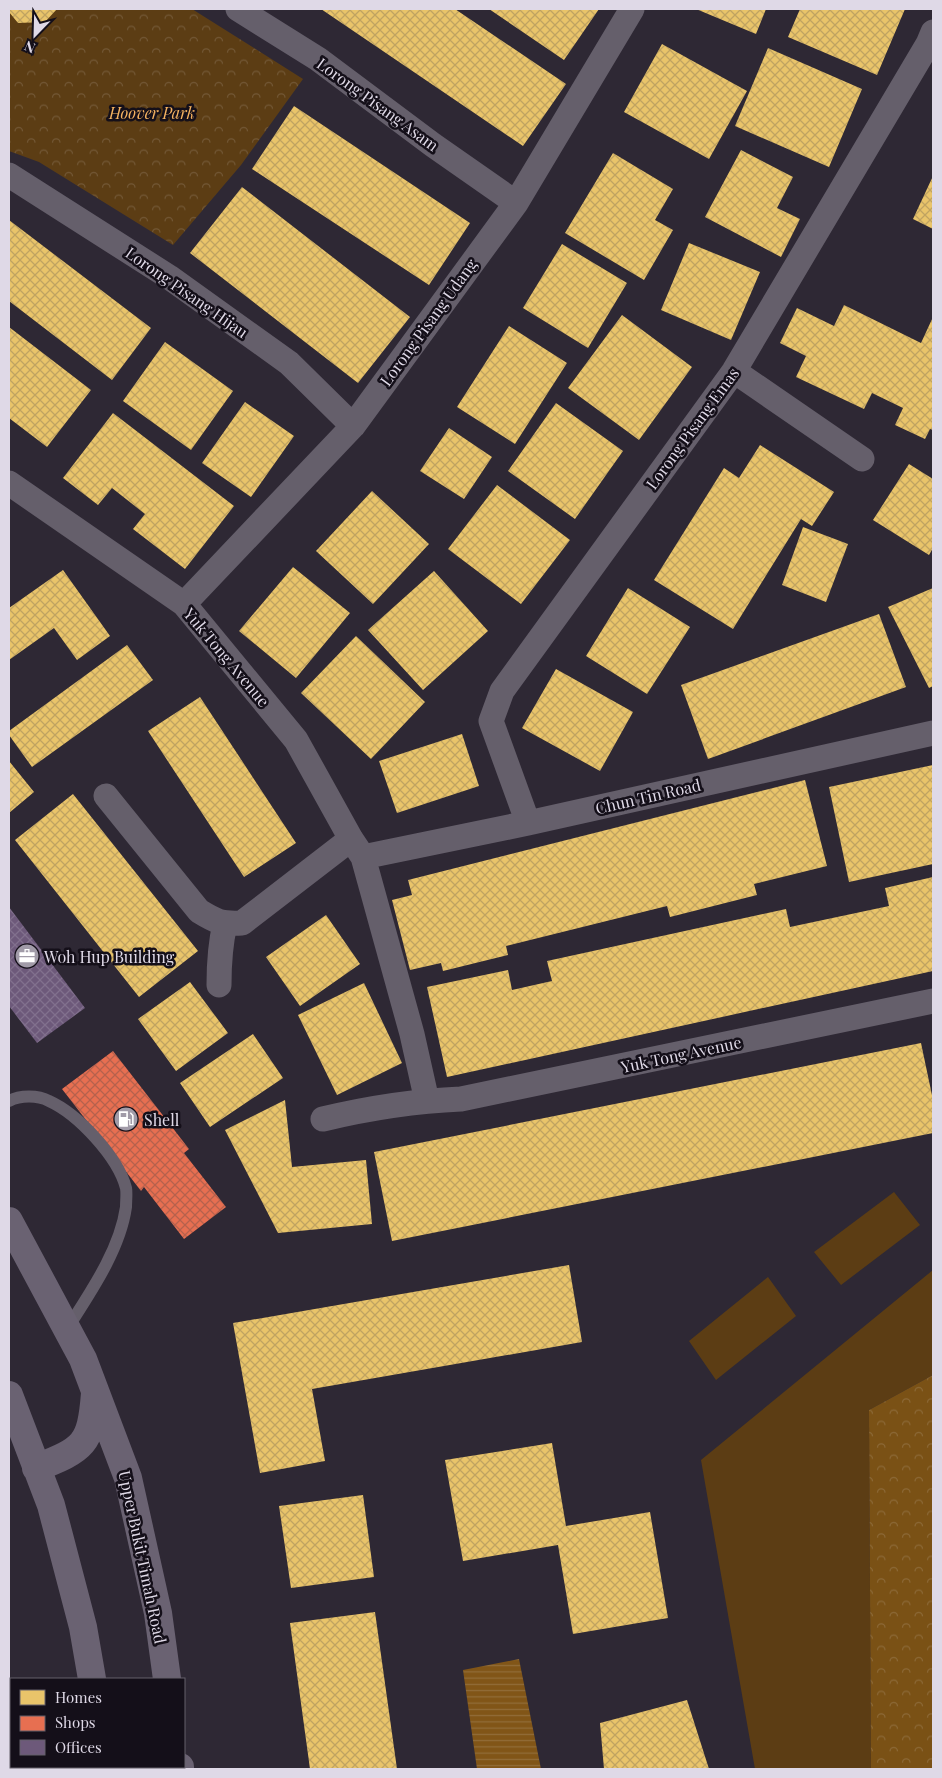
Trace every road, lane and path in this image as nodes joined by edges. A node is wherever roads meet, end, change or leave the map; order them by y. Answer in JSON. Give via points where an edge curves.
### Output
{"nodes":[{"id":1,"x":238,"y":9,"type":"edge"},
{"id":2,"x":632,"y":9,"type":"edge"},
{"id":3,"x":933,"y":32,"type":"edge"},
{"id":4,"x":9,"y":175,"type":"edge"},
{"id":5,"x":516,"y":203,"type":"junction"},
{"id":6,"x":734,"y":370,"type":"junction"},
{"id":7,"x":353,"y":426,"type":"junction"},
{"id":8,"x":862,"y":459,"type":"dead end"},
{"id":9,"x":9,"y":484,"type":"edge"},
{"id":10,"x":184,"y":604,"type":"junction"},
{"id":11,"x":933,"y":733,"type":"edge"},
{"id":12,"x":106,"y":796,"type":"dead end"},
{"id":13,"x":528,"y":823,"type":"junction"},
{"id":14,"x":357,"y":848,"type":"junction"},
{"id":15,"x":225,"y":924,"type":"junction"},
{"id":16,"x":219,"y":985,"type":"dead end"},
{"id":17,"x":933,"y":1001,"type":"edge"},
{"id":18,"x":9,"y":1101,"type":"edge"},
{"id":19,"x":428,"y":1101,"type":"junction"},
{"id":20,"x":323,"y":1119,"type":"dead end"},
{"id":21,"x":9,"y":1221,"type":"edge"},
{"id":22,"x":67,"y":1330,"type":"junction"},
{"id":23,"x":95,"y":1391,"type":"junction"},
{"id":24,"x":9,"y":1395,"type":"edge"},
{"id":25,"x":36,"y":1468,"type":"junction"},
{"id":26,"x":92,"y":1678,"type":"edge"},
{"id":27,"x":167,"y":1678,"type":"edge"}],
"edges":[{"from":1,"to":5,"type":"street","name":"Lorong Pisang Asam","via":[[318,59],[433,146]]},
{"from":2,"to":5,"type":"street","name":"Lorong Pisang Udang"},
{"from":3,"to":6,"type":"street","name":"Lorong Pisang Emas"},
{"from":4,"to":7,"type":"street","name":"Lorong Pisang Hijau","via":[[169,277],[289,363]]},
{"from":5,"to":7,"type":"street","name":"Lorong Pisang Udang"},
{"from":6,"to":8,"type":"street"},
{"from":6,"to":13,"type":"street","name":"Lorong Pisang Emas","via":[[502,691],[491,721]]},
{"from":7,"to":10,"type":"street","name":"Lorong Pisang Udang"},
{"from":9,"to":10,"type":"street","name":"Yuk Tong Avenue"},
{"from":10,"to":14,"type":"street","name":"Yuk Tong Avenue","via":[[296,740]]},
{"from":11,"to":13,"type":"street","name":"Chun Tin Road"},
{"from":12,"to":15,"type":"street","via":[[199,911]]},
{"from":13,"to":14,"type":"street","name":"Chun Tin Road"},
{"from":14,"to":15,"type":"street","via":[[242,923]]},
{"from":14,"to":19,"type":"street","name":"Yuk Tong Avenue","via":[[410,1024]]},
{"from":15,"to":16,"type":"street","via":[[218,959]]},
{"from":17,"to":19,"type":"street","name":"Yuk Tong Avenue","via":[[461,1099]]},
{"from":18,"to":22,"type":"lane","via":[[35,1097],[49,1100],[70,1113],[98,1142],[115,1165],[126,1188],[121,1230],[102,1272]]},
{"from":19,"to":20,"type":"street","name":"Yuk Tong Avenue"},
{"from":21,"to":22,"type":"highway","name":"Upper Bukit Timah Road"},
{"from":22,"to":23,"type":"highway","name":"Upper Bukit Timah Road"},
{"from":23,"to":25,"type":"highway","via":[[93,1420],[78,1449]]},
{"from":23,"to":27,"type":"highway","name":"Upper Bukit Timah Road","via":[[128,1478],[158,1613]]},
{"from":24,"to":25,"type":"highway"},
{"from":25,"to":26,"type":"highway","via":[[51,1505],[84,1628]]}]}
